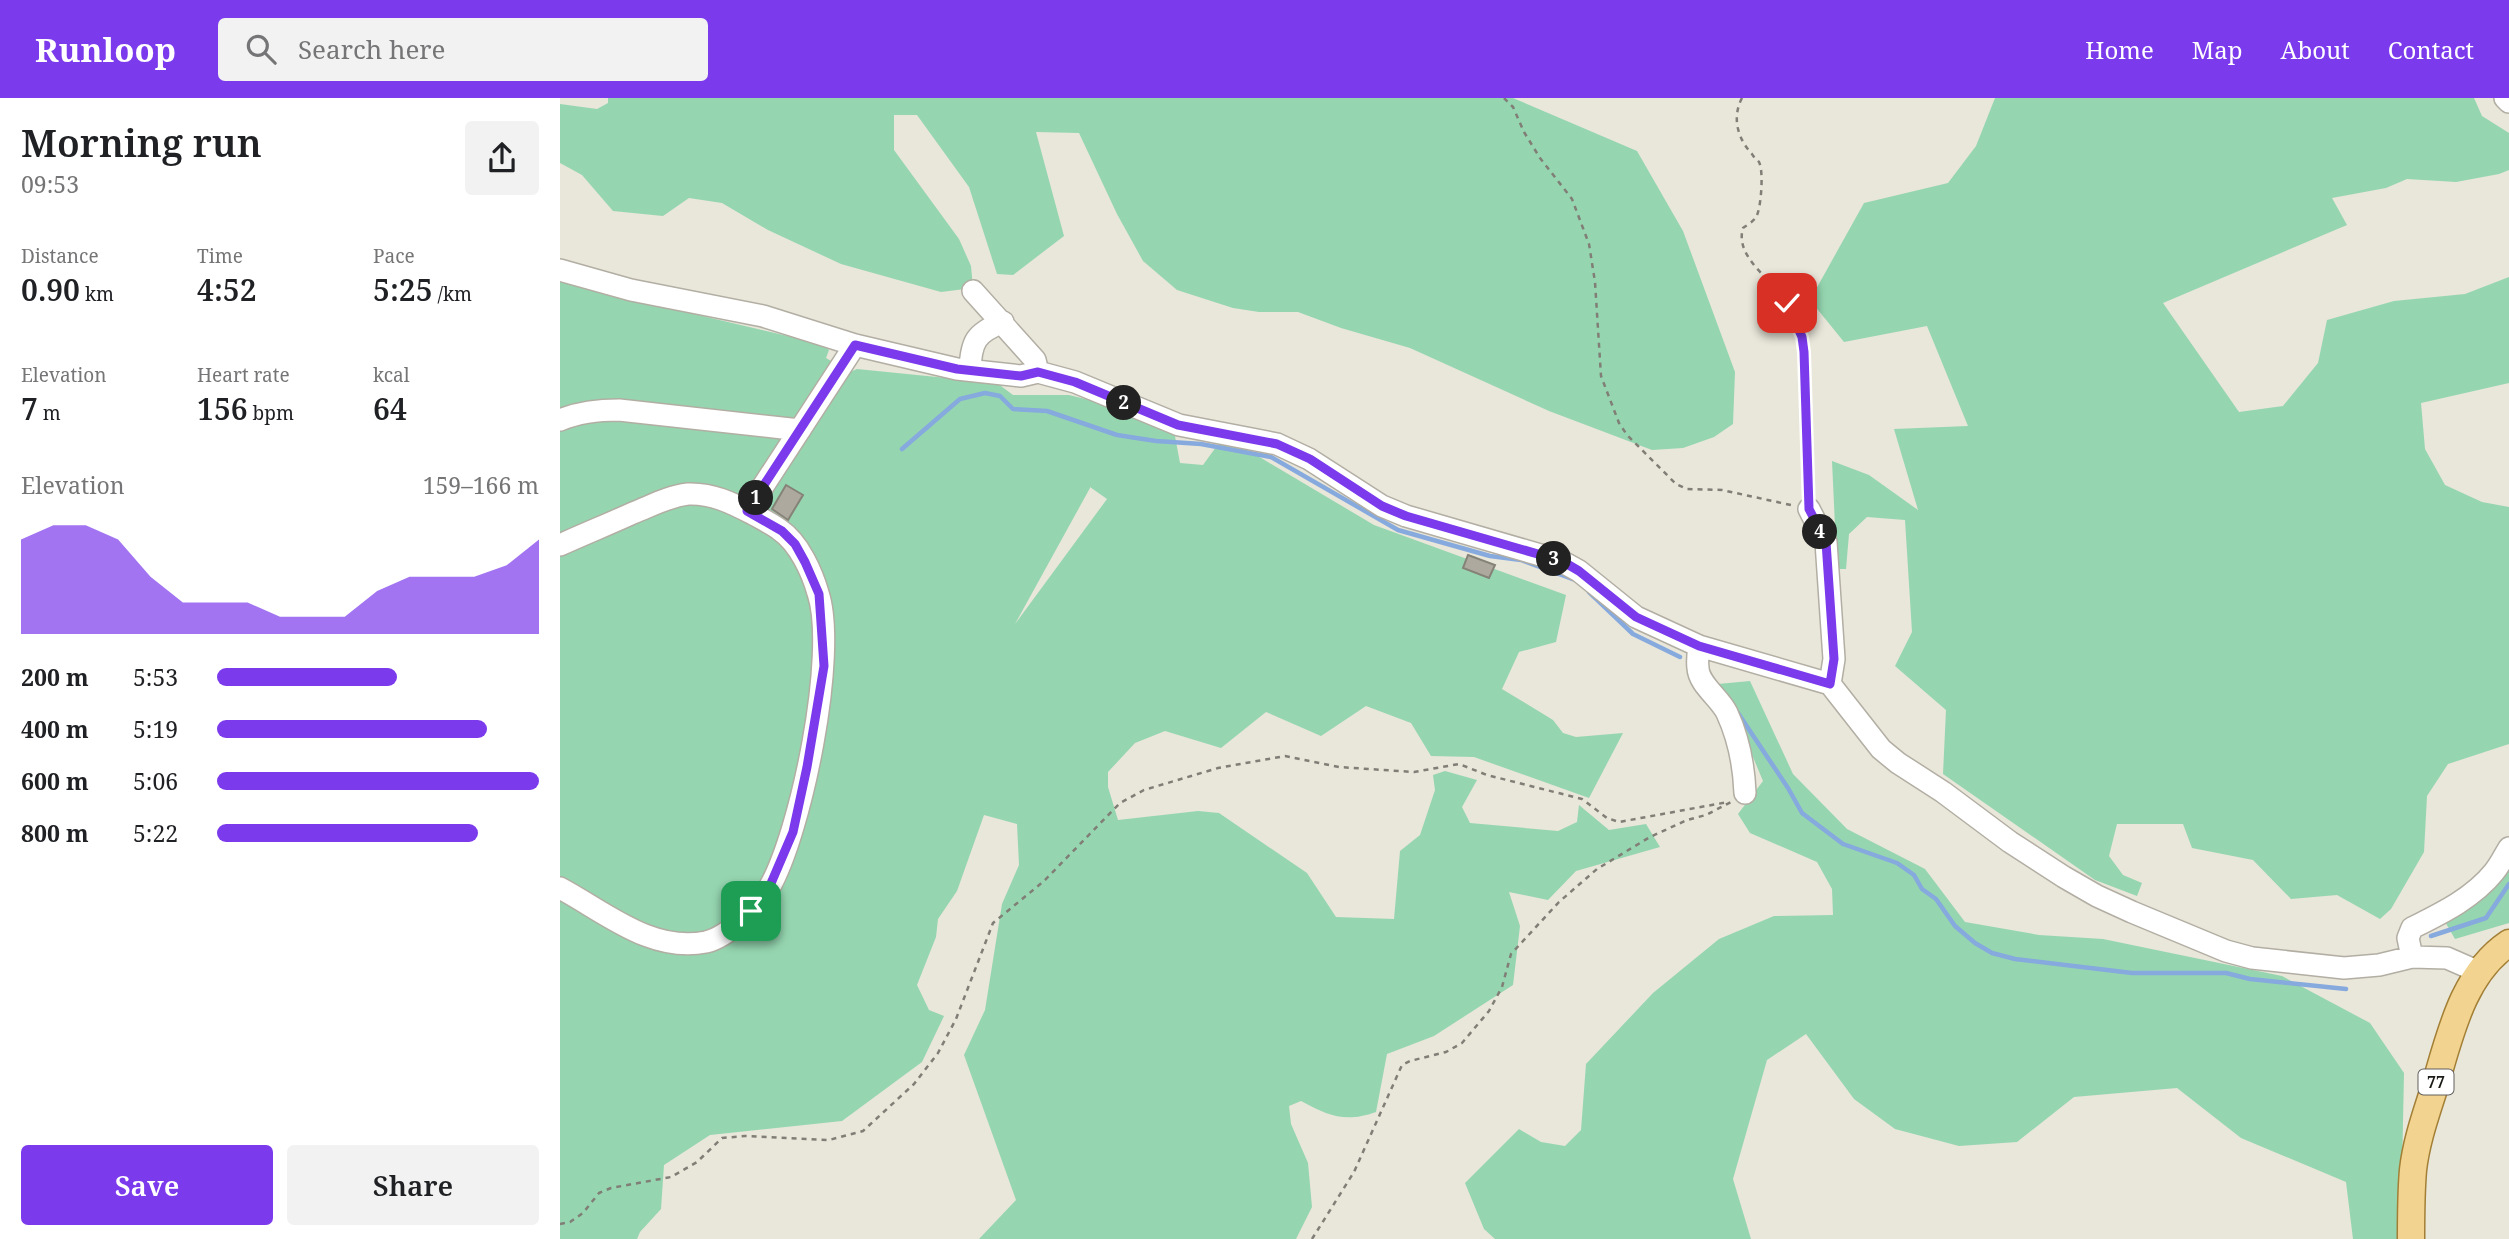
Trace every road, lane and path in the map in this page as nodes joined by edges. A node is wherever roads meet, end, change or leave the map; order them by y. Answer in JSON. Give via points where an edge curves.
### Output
{"nodes":[{"id":1,"x":1504,"y":98,"type":"edge"},
{"id":2,"x":1742,"y":98,"type":"edge"},
{"id":3,"x":2505,"y":98,"type":"edge"},
{"id":4,"x":2509,"y":102,"type":"edge"},
{"id":5,"x":560,"y":270,"type":"edge"},
{"id":6,"x":973,"y":291,"type":"dead end"},
{"id":7,"x":1003,"y":322,"type":"junction"},
{"id":8,"x":855,"y":345,"type":"junction"},
{"id":9,"x":970,"y":370,"type":"junction"},
{"id":10,"x":1038,"y":372,"type":"junction"},
{"id":11,"x":560,"y":420,"type":"edge"},
{"id":12,"x":800,"y":430,"type":"junction"},
{"id":13,"x":1809,"y":509,"type":"junction"},
{"id":14,"x":747,"y":511,"type":"junction"},
{"id":15,"x":560,"y":545,"type":"edge"},
{"id":16,"x":1699,"y":646,"type":"junction"},
{"id":17,"x":1830,"y":684,"type":"junction"},
{"id":18,"x":1738,"y":797,"type":"junction"},
{"id":19,"x":2509,"y":848,"type":"edge"},
{"id":20,"x":560,"y":888,"type":"edge"},
{"id":21,"x":2509,"y":943,"type":"edge"},
{"id":22,"x":2412,"y":957,"type":"junction"},
{"id":23,"x":2479,"y":972,"type":"junction"},
{"id":24,"x":560,"y":1224,"type":"edge"},
{"id":25,"x":1312,"y":1239,"type":"edge"},
{"id":26,"x":2411,"y":1239,"type":"edge"}],
"edges":[{"from":1,"to":13,"type":"path","via":[[1540,159],[1572,199],[1589,244],[1601,376],[1627,435],[1686,489],[1722,490]]},
{"from":2,"to":13,"type":"path","via":[[1736,124],[1759,161],[1761,175],[1760,205],[1756,217],[1743,228],[1742,242],[1754,265],[1787,303],[1802,337]]},
{"from":3,"to":4,"type":"street"},
{"from":5,"to":8,"type":"street","via":[[631,290],[763,316]]},
{"from":6,"to":7,"type":"street"},
{"from":7,"to":9,"type":"street","via":[[984,330],[974,341]]},
{"from":7,"to":10,"type":"street","via":[[1035,360]]},
{"from":8,"to":9,"type":"street"},
{"from":8,"to":12,"type":"street"},
{"from":9,"to":10,"type":"street","via":[[1021,376]]},
{"from":10,"to":16,"type":"street","via":[[1075,382],[1178,425],[1277,444],[1394,511],[1562,561],[1636,617]]},
{"from":11,"to":12,"type":"street","via":[[619,410]]},
{"from":12,"to":14,"type":"street"},
{"from":13,"to":17,"type":"street","via":[[1826,542],[1834,659]]},
{"from":14,"to":15,"type":"street","via":[[717,496],[685,494]]},
{"from":14,"to":20,"type":"street","via":[[795,544],[819,594],[823,628],[824,666],[807,767],[793,832],[769,888],[734,927],[705,942],[666,942],[632,931]]},
{"from":16,"to":17,"type":"street"},
{"from":16,"to":18,"type":"street","via":[[1698,670],[1728,714],[1744,771]]},
{"from":17,"to":22,"type":"street","via":[[1881,749],[1898,763],[2096,896],[2252,958],[2344,968]]},
{"from":18,"to":24,"type":"path","via":[[1619,822],[1582,799],[1459,764],[1414,772],[1339,768],[1285,757],[1218,768],[1144,790],[1120,803],[1044,881],[993,923],[957,1019],[939,1053],[914,1084],[863,1131],[829,1140],[722,1139],[697,1162],[671,1177],[611,1188],[599,1194],[583,1213]]},
{"from":18,"to":25,"type":"path","via":[[1650,837],[1597,869],[1559,902],[1511,954],[1489,1011],[1462,1043],[1402,1065],[1354,1172]]},
{"from":19,"to":22,"type":"street","via":[[2486,881],[2452,908],[2412,928],[2408,937]]},
{"from":21,"to":23,"type":"main road","number":"77"},
{"from":22,"to":23,"type":"street","via":[[2446,958]]},
{"from":23,"to":26,"type":"main road","number":"77","via":[[2457,1013],[2421,1133],[2413,1167]]}]}
